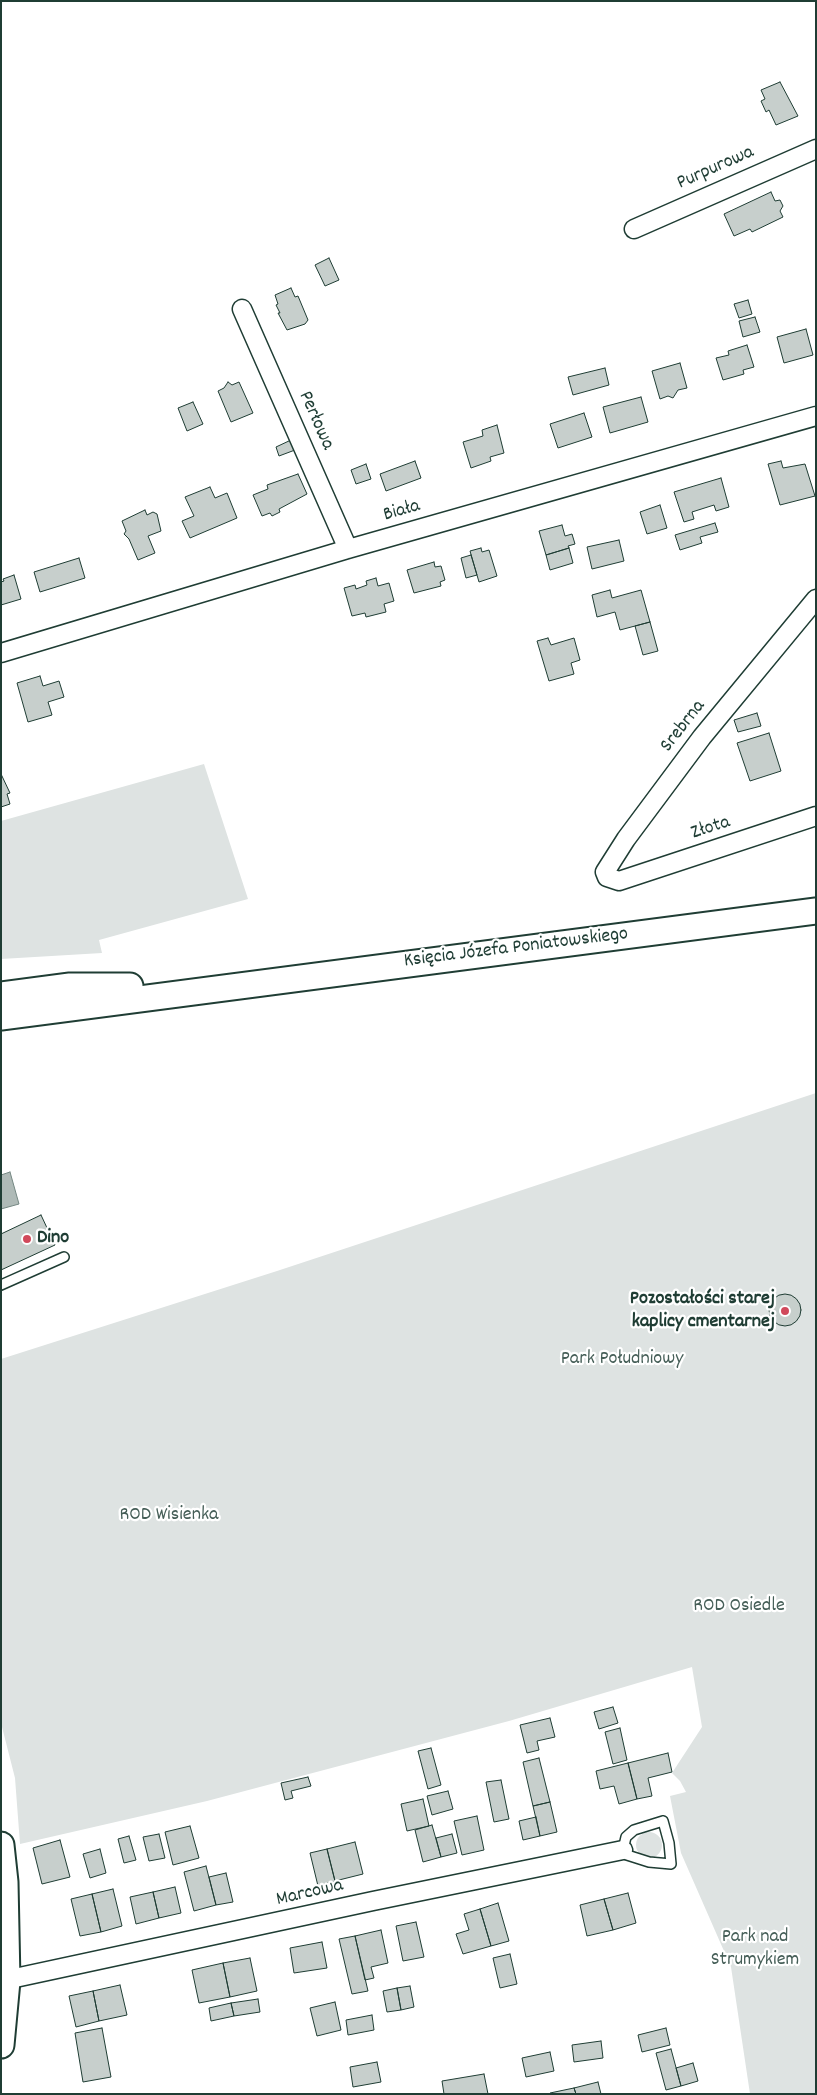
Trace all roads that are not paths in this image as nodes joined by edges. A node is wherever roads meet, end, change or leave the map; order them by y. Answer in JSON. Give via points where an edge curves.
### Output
{"nodes":[{"id":1,"x":816,"y":149,"type":"edge"},
{"id":2,"x":634,"y":229,"type":"dead end"},
{"id":3,"x":242,"y":309,"type":"dead end"},
{"id":4,"x":816,"y":416,"type":"edge"},
{"id":5,"x":348,"y":550,"type":"junction"},
{"id":6,"x":816,"y":599,"type":"edge"},
{"id":7,"x":1,"y":653,"type":"edge"},
{"id":8,"x":816,"y":816,"type":"edge"},
{"id":9,"x":619,"y":881,"type":"joint"},
{"id":10,"x":816,"y":911,"type":"edge"},
{"id":11,"x":215,"y":987,"type":"junction"},
{"id":12,"x":1,"y":995,"type":"edge"},
{"id":13,"x":1,"y":1017,"type":"edge"},
{"id":14,"x":64,"y":1257,"type":"dead end"},
{"id":15,"x":1,"y":1285,"type":"edge"},
{"id":16,"x":1,"y":1845,"type":"edge"},
{"id":17,"x":623,"y":1850,"type":"junction"},
{"id":18,"x":4,"y":1981,"type":"edge"},
{"id":19,"x":1,"y":2044,"type":"edge"}],
"edges":[{"from":1,"to":2,"type":"street","name":"Purpurowa"},
{"from":3,"to":5,"type":"street","name":"Perłowa"},
{"from":4,"to":5,"type":"street","name":"Biała"},
{"from":5,"to":7,"type":"street","name":"Biała"},
{"from":6,"to":9,"type":"street","name":"Srebrna","via":[[702,737],[626,839],[605,872],[607,877]]},
{"from":8,"to":9,"type":"street","name":"Złota"},
{"from":10,"to":11,"type":"main road","name":"Księcia Józefa Poniatowskiego"},
{"from":11,"to":12,"type":"main road","name":"Księcia Józefa Poniatowskiego","via":[[70,986]]},
{"from":11,"to":13,"type":"main road","name":"Księcia Józefa Poniatowskiego"},
{"from":14,"to":15,"type":"lane"},
{"from":16,"to":18,"type":"main road","via":[[6,1882]]},
{"from":17,"to":17,"type":"lane","via":[[637,1860],[671,1864],[663,1821],[634,1830],[626,1837]]},
{"from":17,"to":18,"type":"street","name":"Marcowa"},
{"from":18,"to":19,"type":"main road"}]}
